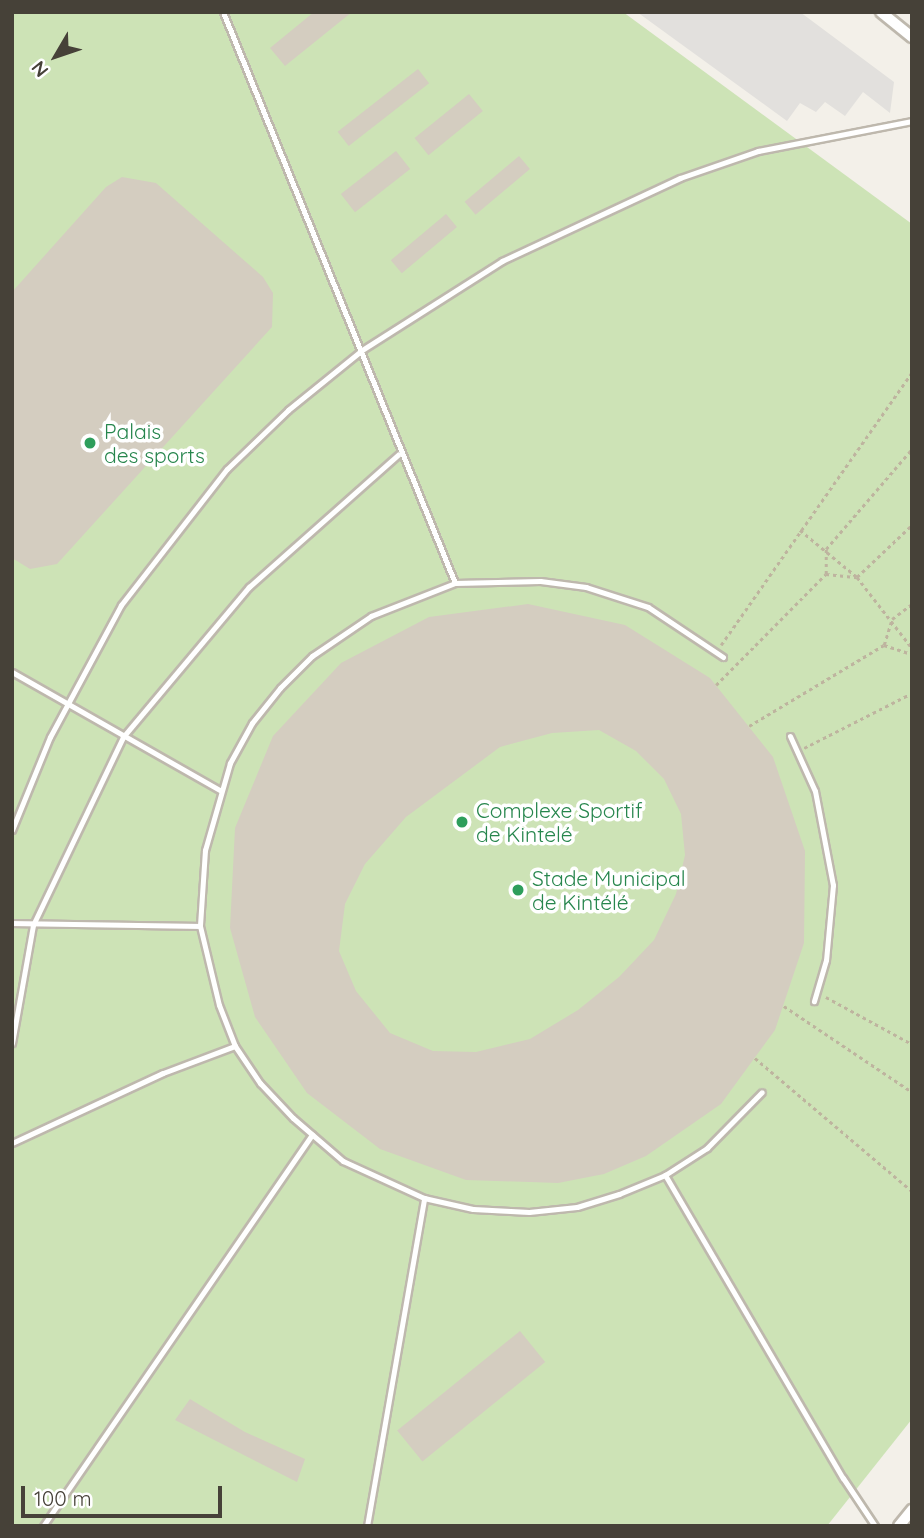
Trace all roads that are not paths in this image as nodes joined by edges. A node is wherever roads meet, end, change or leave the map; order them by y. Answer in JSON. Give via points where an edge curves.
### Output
{"nodes":[{"id":1,"x":223,"y":12,"type":"edge"},
{"id":2,"x":881,"y":12,"type":"edge"},
{"id":3,"x":912,"y":37,"type":"edge"},
{"id":4,"x":912,"y":121,"type":"edge"},
{"id":5,"x":362,"y":350,"type":"junction"},
{"id":6,"x":400,"y":454,"type":"junction"},
{"id":7,"x":455,"y":583,"type":"junction"},
{"id":8,"x":723,"y":657,"type":"dead end"},
{"id":9,"x":12,"y":672,"type":"edge"},
{"id":10,"x":67,"y":704,"type":"junction"},
{"id":11,"x":790,"y":736,"type":"dead end"},
{"id":12,"x":123,"y":737,"type":"junction"},
{"id":13,"x":220,"y":790,"type":"junction"},
{"id":14,"x":12,"y":830,"type":"edge"},
{"id":15,"x":12,"y":923,"type":"edge"},
{"id":16,"x":33,"y":925,"type":"junction"},
{"id":17,"x":200,"y":926,"type":"junction"},
{"id":18,"x":814,"y":1001,"type":"dead end"},
{"id":19,"x":12,"y":1043,"type":"edge"},
{"id":20,"x":235,"y":1046,"type":"junction"},
{"id":21,"x":762,"y":1092,"type":"dead end"},
{"id":22,"x":312,"y":1135,"type":"junction"},
{"id":23,"x":12,"y":1143,"type":"edge"},
{"id":24,"x":666,"y":1175,"type":"junction"},
{"id":25,"x":424,"y":1198,"type":"junction"},
{"id":26,"x":912,"y":1510,"type":"edge"},
{"id":27,"x":43,"y":1526,"type":"edge"},
{"id":28,"x":367,"y":1526,"type":"edge"},
{"id":29,"x":875,"y":1526,"type":"edge"},
{"id":30,"x":899,"y":1526,"type":"edge"}],
"edges":[{"from":1,"to":5,"type":"lane"},
{"from":2,"to":3,"type":"street"},
{"from":4,"to":5,"type":"lane","via":[[758,151],[680,178],[502,261]]},
{"from":5,"to":6,"type":"lane"},
{"from":5,"to":10,"type":"lane","via":[[288,410],[227,469],[121,605]]},
{"from":6,"to":7,"type":"lane"},
{"from":6,"to":12,"type":"lane","via":[[249,587]]},
{"from":7,"to":8,"type":"lane","via":[[540,581],[586,587],[648,607]]},
{"from":7,"to":13,"type":"lane","via":[[371,616],[312,656],[252,723]]},
{"from":9,"to":10,"type":"lane"},
{"from":10,"to":12,"type":"lane"},
{"from":10,"to":14,"type":"lane"},
{"from":11,"to":18,"type":"lane","via":[[815,791],[833,885],[826,960]]},
{"from":12,"to":13,"type":"lane"},
{"from":12,"to":16,"type":"lane"},
{"from":13,"to":17,"type":"lane","via":[[205,850]]},
{"from":15,"to":16,"type":"lane"},
{"from":16,"to":17,"type":"lane"},
{"from":16,"to":19,"type":"lane"},
{"from":17,"to":20,"type":"lane","via":[[219,1005]]},
{"from":20,"to":22,"type":"lane","via":[[277,1103]]},
{"from":20,"to":23,"type":"lane","via":[[163,1073]]},
{"from":21,"to":24,"type":"lane","via":[[707,1148]]},
{"from":22,"to":25,"type":"lane","via":[[374,1179]]},
{"from":22,"to":27,"type":"lane"},
{"from":24,"to":25,"type":"lane","via":[[620,1194],[554,1210],[473,1209]]},
{"from":24,"to":29,"type":"lane"},
{"from":25,"to":28,"type":"lane"},
{"from":26,"to":30,"type":"street"}]}
